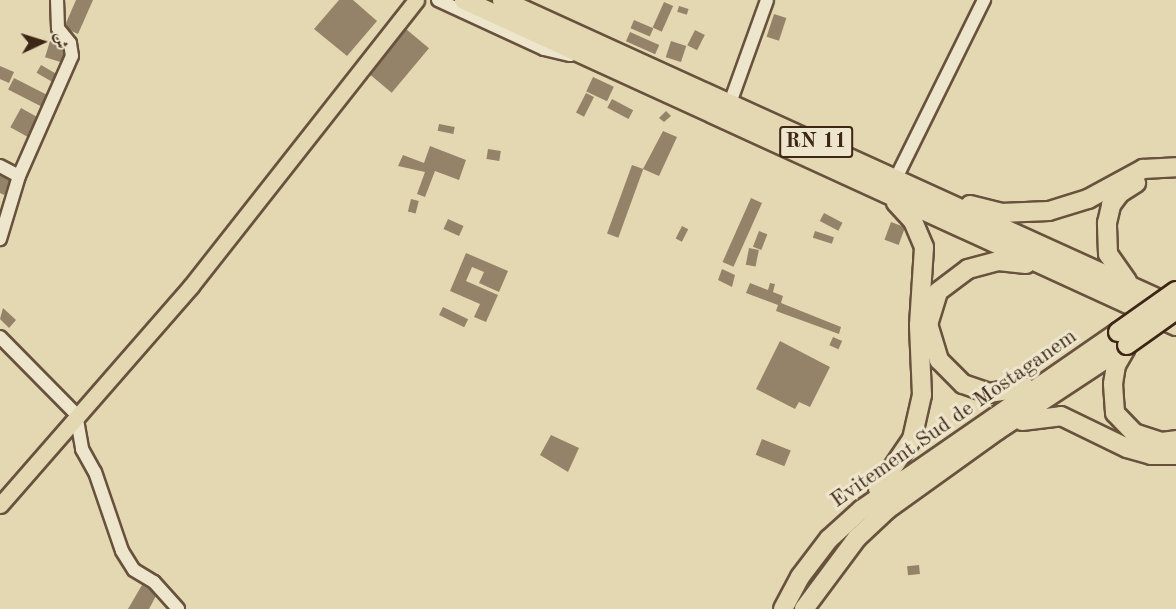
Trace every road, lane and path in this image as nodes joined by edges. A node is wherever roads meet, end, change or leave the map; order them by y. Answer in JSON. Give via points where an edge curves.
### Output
{"nodes":[{"id":1,"x":57,"y":0,"type":"edge"},
{"id":2,"x":416,"y":0,"type":"edge"},
{"id":3,"x":438,"y":0,"type":"edge"},
{"id":4,"x":464,"y":0,"type":"edge"},
{"id":5,"x":502,"y":0,"type":"edge"},
{"id":6,"x":767,"y":0,"type":"edge"},
{"id":7,"x":984,"y":0,"type":"edge"},
{"id":8,"x":603,"y":64,"type":"junction"},
{"id":9,"x":730,"y":103,"type":"junction"},
{"id":10,"x":0,"y":166,"type":"edge"},
{"id":11,"x":1176,"y":167,"type":"edge"},
{"id":12,"x":19,"y":176,"type":"junction"},
{"id":13,"x":1176,"y":179,"type":"edge"},
{"id":14,"x":895,"y":184,"type":"junction"},
{"id":15,"x":0,"y":239,"type":"edge"},
{"id":16,"x":1051,"y":269,"type":"junction"},
{"id":17,"x":1130,"y":285,"type":"junction"},
{"id":18,"x":1176,"y":291,"type":"edge"},
{"id":19,"x":1138,"y":308,"type":"junction"},
{"id":20,"x":1176,"y":308,"type":"edge"},
{"id":21,"x":1176,"y":326,"type":"edge"},
{"id":22,"x":1176,"y":332,"type":"edge"},
{"id":23,"x":1123,"y":339,"type":"junction"},
{"id":24,"x":3,"y":345,"type":"edge"},
{"id":25,"x":1048,"y":379,"type":"junction"},
{"id":26,"x":76,"y":414,"type":"junction"},
{"id":27,"x":998,"y":430,"type":"junction"},
{"id":28,"x":1176,"y":440,"type":"edge"},
{"id":29,"x":1176,"y":455,"type":"edge"},
{"id":30,"x":0,"y":505,"type":"edge"},
{"id":31,"x":861,"y":510,"type":"junction"},
{"id":32,"x":178,"y":609,"type":"edge"},
{"id":33,"x":783,"y":609,"type":"edge"},
{"id":34,"x":804,"y":609,"type":"edge"}],
"edges":[{"from":1,"to":12,"type":"street","via":[[58,28],[73,50],[72,56]]},
{"from":2,"to":26,"type":"main road","via":[[191,286]]},
{"from":3,"to":8,"type":"street","via":[[544,49]]},
{"from":4,"to":8,"type":"highway","number":"RN 11"},
{"from":5,"to":9,"type":"highway","number":"RN 11"},
{"from":6,"to":9,"type":"street"},
{"from":7,"to":14,"type":"street"},
{"from":8,"to":14,"type":"highway","number":"RN 11"},
{"from":9,"to":14,"type":"highway","number":"RN 11"},
{"from":10,"to":12,"type":"street"},
{"from":11,"to":14,"type":"highway","via":[[1143,169],[1088,199],[1025,214],[982,209]]},
{"from":12,"to":15,"type":"street"},
{"from":13,"to":17,"type":"highway","via":[[1154,177],[1136,183],[1120,193],[1111,205],[1108,254]]},
{"from":14,"to":16,"type":"highway","number":"RN 11"},
{"from":14,"to":17,"type":"highway","number":"RN 11"},
{"from":14,"to":31,"type":"highway","via":[[924,247],[919,325],[922,394],[906,451]]},
{"from":16,"to":19,"type":"highway","number":"RN 11"},
{"from":16,"to":25,"type":"highway","via":[[998,261],[968,269],[938,292],[928,324],[939,360],[950,375],[976,390],[1006,393]]},
{"from":17,"to":20,"type":"highway","number":"RN 11"},
{"from":18,"to":23,"type":"highway","bridge":true},
{"from":19,"to":21,"type":"highway","number":"RN 11"},
{"from":19,"to":22,"type":"highway","number":"RN 11"},
{"from":20,"to":23,"type":"highway","number":"RN 11","bridge":true},
{"from":23,"to":25,"type":"highway","name":"Evitement Sud de Mostaganem"},
{"from":23,"to":27,"type":"highway","name":"Evitement Sud de Mostaganem"},
{"from":23,"to":28,"type":"highway","via":[[1113,384],[1116,413],[1134,433],[1162,442]]},
{"from":24,"to":26,"type":"street"},
{"from":25,"to":31,"type":"highway","name":"Evitement Sud de Mostaganem"},
{"from":26,"to":30,"type":"main road"},
{"from":26,"to":32,"type":"street","via":[[82,448],[95,472],[122,551],[134,570],[154,582]]},
{"from":27,"to":29,"type":"highway","via":[[1035,417],[1060,416],[1127,448],[1151,455]]},
{"from":27,"to":34,"type":"highway","name":"Evitement Sud de Mostaganem","via":[[907,494],[857,538]]},
{"from":31,"to":33,"type":"highway","name":"Evitement Sud de Mostaganem","via":[[829,539],[800,577]]}]}
